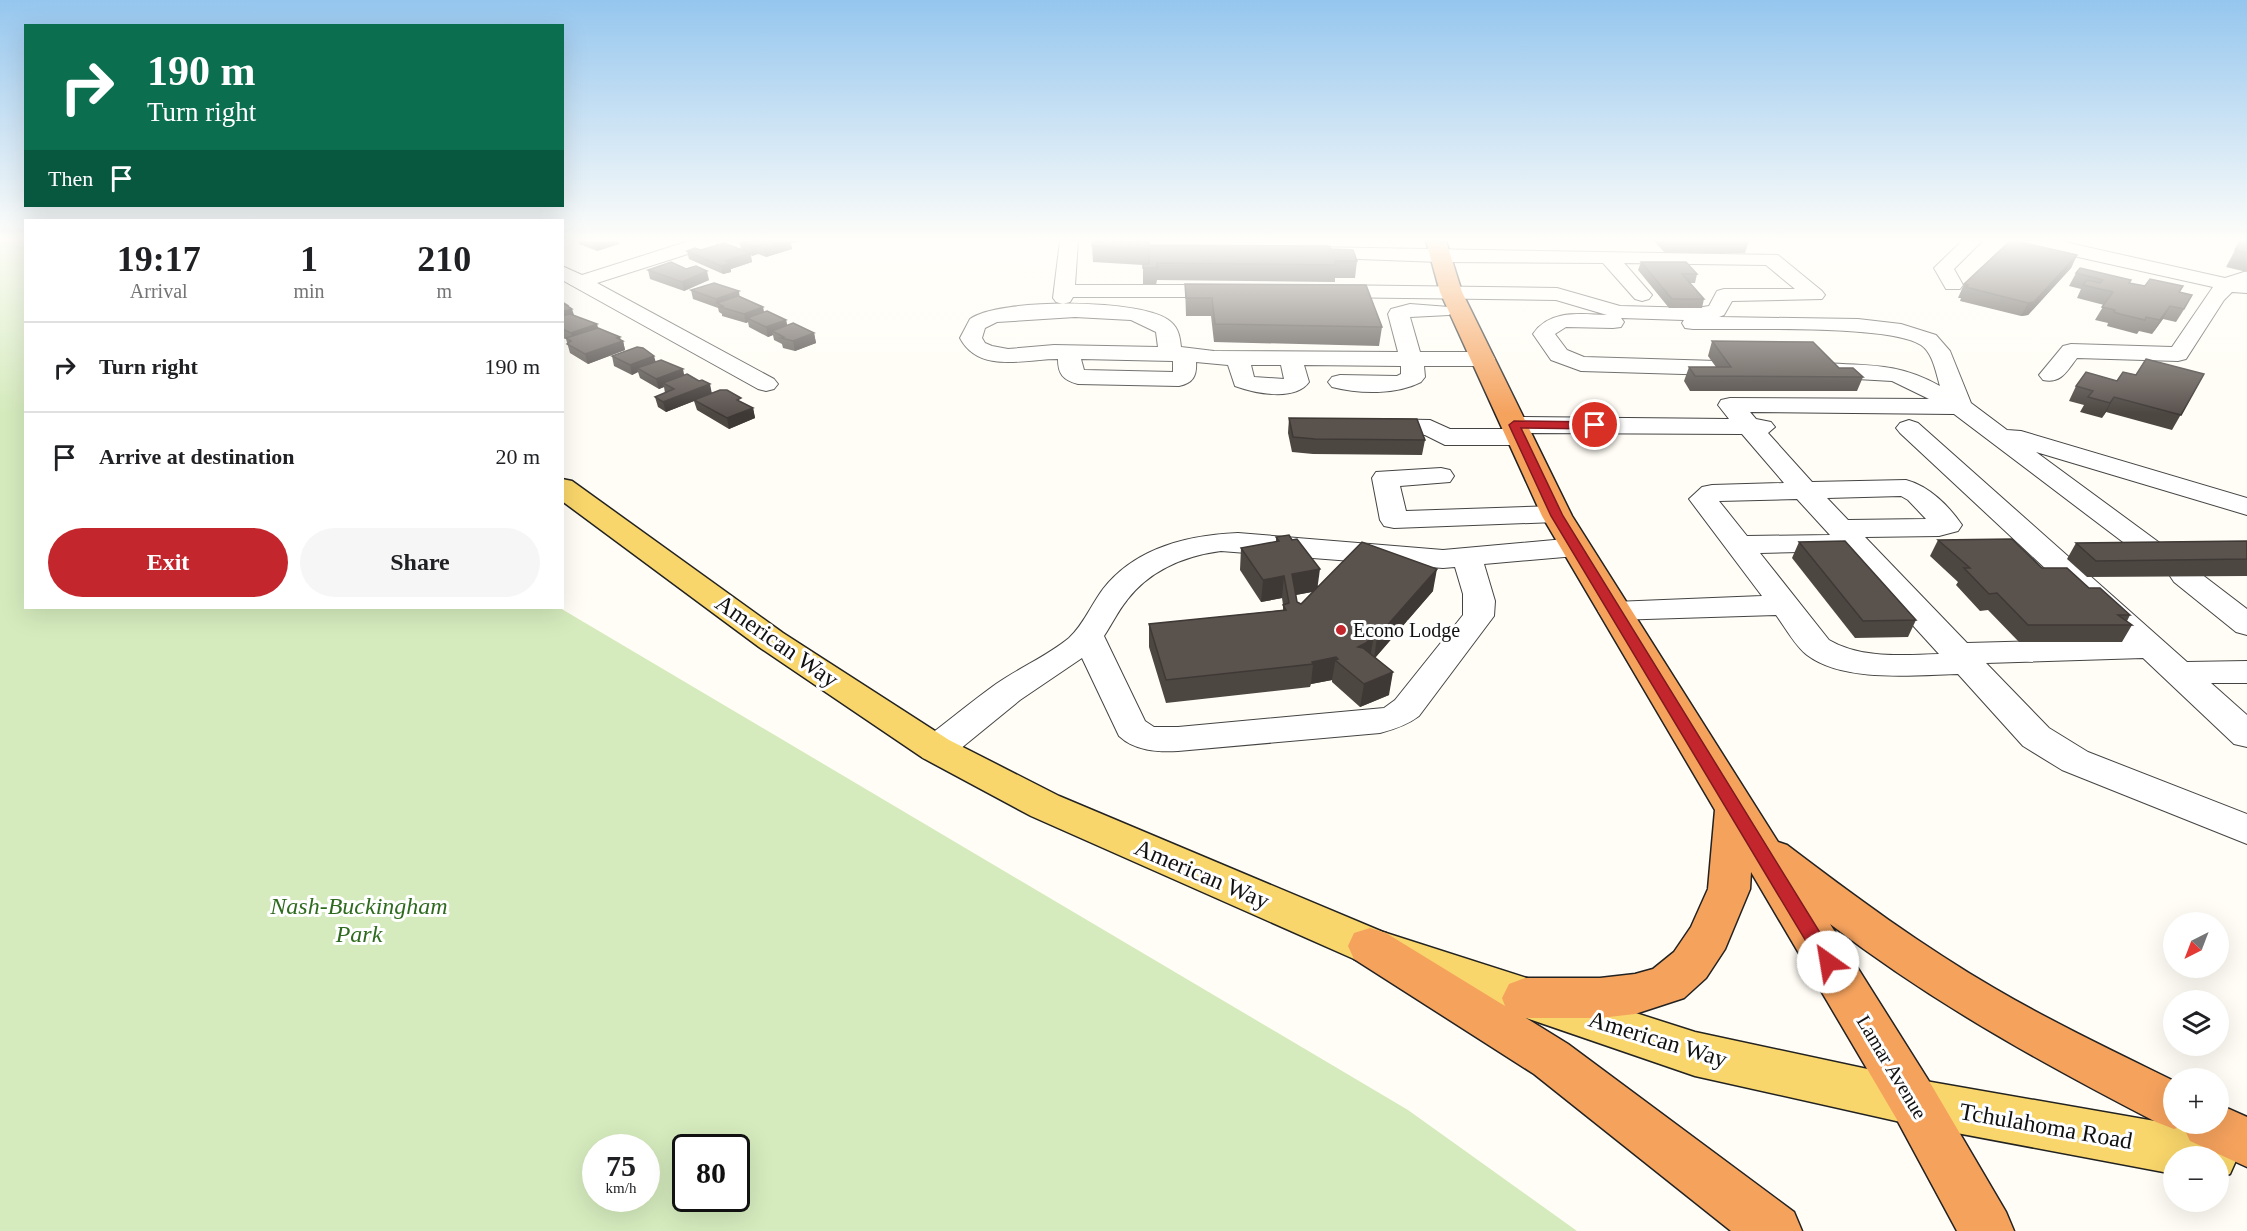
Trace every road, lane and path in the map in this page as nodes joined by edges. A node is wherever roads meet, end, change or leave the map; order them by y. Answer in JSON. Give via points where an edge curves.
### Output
{"nodes":[{"id":1,"x":611,"y":298,"type":"edge"},
{"id":2,"x":1433,"y":298,"type":"edge"},
{"id":3,"x":1493,"y":298,"type":"edge"},
{"id":4,"x":1572,"y":298,"type":"edge"},
{"id":5,"x":1722,"y":298,"type":"edge"},
{"id":6,"x":2225,"y":298,"type":"edge"},
{"id":7,"x":1456,"y":301,"type":"junction"},
{"id":8,"x":1042,"y":312,"type":"junction"},
{"id":9,"x":1124,"y":312,"type":"junction"},
{"id":10,"x":1069,"y":352,"type":"junction"},
{"id":11,"x":1132,"y":353,"type":"junction"},
{"id":12,"x":1041,"y":354,"type":"junction"},
{"id":13,"x":1177,"y":354,"type":"junction"},
{"id":14,"x":1238,"y":358,"type":"junction"},
{"id":15,"x":1266,"y":358,"type":"junction"},
{"id":16,"x":1290,"y":358,"type":"junction"},
{"id":17,"x":1411,"y":359,"type":"junction"},
{"id":18,"x":1484,"y":359,"type":"junction"},
{"id":19,"x":1717,"y":368,"type":"edge"},
{"id":20,"x":1822,"y":370,"type":"edge"},
{"id":21,"x":2051,"y":375,"type":"dead end"},
{"id":22,"x":1340,"y":382,"type":"dead end"},
{"id":23,"x":766,"y":384,"type":"dead end"},
{"id":24,"x":1271,"y":385,"type":"junction"},
{"id":25,"x":1960,"y":407,"type":"junction"},
{"id":26,"x":1747,"y":426,"type":"junction"},
{"id":27,"x":1356,"y":427,"type":"edge"},
{"id":28,"x":1909,"y":428,"type":"junction"},
{"id":29,"x":1517,"y":431,"type":"junction"},
{"id":30,"x":1992,"y":431,"type":"junction"},
{"id":31,"x":1445,"y":437,"type":"junction"},
{"id":32,"x":1441,"y":476,"type":"junction"},
{"id":33,"x":564,"y":489,"type":"edge"},
{"id":34,"x":1806,"y":492,"type":"junction"},
{"id":35,"x":2247,"y":507,"type":"edge"},
{"id":36,"x":1556,"y":514,"type":"junction"},
{"id":37,"x":1458,"y":518,"type":"junction"},
{"id":38,"x":1847,"y":536,"type":"junction"},
{"id":39,"x":1737,"y":545,"type":"junction"},
{"id":40,"x":1576,"y":547,"type":"junction"},
{"id":41,"x":1468,"y":559,"type":"junction"},
{"id":42,"x":1784,"y":605,"type":"junction"},
{"id":43,"x":1614,"y":611,"type":"junction"},
{"id":44,"x":2247,"y":625,"type":"edge"},
{"id":45,"x":1089,"y":637,"type":"junction"},
{"id":46,"x":2151,"y":648,"type":"junction"},
{"id":47,"x":1961,"y":659,"type":"junction"},
{"id":48,"x":2247,"y":672,"type":"edge"},
{"id":49,"x":2179,"y":673,"type":"junction"},
{"id":50,"x":2247,"y":735,"type":"edge"},
{"id":51,"x":936,"y":749,"type":"junction"},
{"id":52,"x":1745,"y":826,"type":"junction"},
{"id":53,"x":2247,"y":830,"type":"edge"},
{"id":54,"x":1370,"y":946,"type":"junction"},
{"id":55,"x":1525,"y":998,"type":"junction"},
{"id":56,"x":2163,"y":1100,"type":"edge"},
{"id":57,"x":1914,"y":1102,"type":"junction"},
{"id":58,"x":2229,"y":1134,"type":"edge"},
{"id":59,"x":2247,"y":1143,"type":"edge"},
{"id":60,"x":2163,"y":1147,"type":"edge"},
{"id":61,"x":2229,"y":1160,"type":"edge"},
{"id":62,"x":2247,"y":1163,"type":"edge"},
{"id":63,"x":1775,"y":1231,"type":"edge"},
{"id":64,"x":1987,"y":1231,"type":"edge"}],
"edges":[{"from":1,"to":23,"type":"street"},
{"from":2,"to":7,"type":"street"},
{"from":3,"to":7,"type":"street"},
{"from":4,"to":5,"type":"street","via":[[1619,312],[1697,314],[1717,311]]},
{"from":6,"to":21,"type":"street","via":[[2178,354],[2071,351]]},
{"from":7,"to":17,"type":"street","via":[[1399,314]]},
{"from":7,"to":18,"type":"highway","name":"Lamar Avenue"},
{"from":8,"to":9,"type":"street"},
{"from":8,"to":12,"type":"street"},
{"from":8,"to":12,"type":"street","via":[[987,317],[976,324],[971,338],[976,347],[997,355]]},
{"from":9,"to":11,"type":"street","via":[[1094,321],[1080,333],[1094,344]]},
{"from":9,"to":13,"type":"street","via":[[1150,319],[1166,329]]},
{"from":10,"to":11,"type":"street"},
{"from":10,"to":12,"type":"street"},
{"from":10,"to":13,"type":"street","via":[[1070,371],[1078,377],[1168,380],[1185,374]]},
{"from":11,"to":13,"type":"street"},
{"from":13,"to":14,"type":"street"},
{"from":14,"to":15,"type":"street"},
{"from":14,"to":24,"type":"street","via":[[1243,381]]},
{"from":15,"to":16,"type":"street"},
{"from":15,"to":24,"type":"street"},
{"from":16,"to":17,"type":"street"},
{"from":16,"to":24,"type":"street","via":[[1296,383]]},
{"from":17,"to":18,"type":"street"},
{"from":17,"to":22,"type":"street","via":[[1413,376],[1403,381]]},
{"from":18,"to":29,"type":"highway","name":"Lamar Avenue"},
{"from":19,"to":25,"type":"street","via":[[1581,364],[1559,355],[1544,334],[1552,325],[1568,321],[1858,324],[1888,328],[1936,346]]},
{"from":20,"to":25,"type":"street","via":[[1895,374]]},
{"from":25,"to":26,"type":"street","via":[[1730,405]]},
{"from":25,"to":30,"type":"street"},
{"from":26,"to":28,"type":"street"},
{"from":26,"to":29,"type":"street"},
{"from":26,"to":34,"type":"street"},
{"from":27,"to":31,"type":"street","via":[[1430,428]]},
{"from":28,"to":30,"type":"street"},
{"from":28,"to":46,"type":"street"},
{"from":29,"to":31,"type":"street"},
{"from":29,"to":36,"type":"highway","name":"Lamar Avenue"},
{"from":30,"to":35,"type":"street"},
{"from":30,"to":44,"type":"street"},
{"from":31,"to":32,"type":"street","via":[[1449,447]]},
{"from":32,"to":37,"type":"street"},
{"from":32,"to":37,"type":"street","via":[[1384,478],[1394,520]]},
{"from":33,"to":51,"type":"main road","name":"American Way","via":[[771,640]]},
{"from":34,"to":38,"type":"street"},
{"from":34,"to":38,"type":"street","via":[[1906,488],[1918,494],[1948,525]]},
{"from":34,"to":39,"type":"street","via":[[1706,495],[1703,502]]},
{"from":36,"to":37,"type":"street"},
{"from":36,"to":40,"type":"highway","name":"Lamar Avenue"},
{"from":38,"to":39,"type":"street"},
{"from":38,"to":47,"type":"street"},
{"from":39,"to":42,"type":"street"},
{"from":40,"to":41,"type":"street"},
{"from":40,"to":43,"type":"highway","name":"Lamar Avenue"},
{"from":41,"to":45,"type":"street","via":[[1238,542],[1201,543],[1161,558],[1128,580]]},
{"from":41,"to":45,"type":"street","via":[[1481,603],[1478,616],[1407,708],[1380,721],[1149,739],[1135,732],[1126,719]]},
{"from":42,"to":43,"type":"street"},
{"from":42,"to":47,"type":"street","via":[[1817,647],[1834,658],[1857,663]]},
{"from":43,"to":52,"type":"highway","name":"Lamar Avenue"},
{"from":45,"to":51,"type":"street","via":[[1008,692]]},
{"from":46,"to":47,"type":"street"},
{"from":46,"to":49,"type":"street"},
{"from":47,"to":53,"type":"street","via":[[2021,723],[2054,750]]},
{"from":48,"to":49,"type":"street"},
{"from":49,"to":50,"type":"street"},
{"from":51,"to":54,"type":"main road","name":"American Way","via":[[1045,806]]},
{"from":52,"to":55,"type":"highway","via":[[1729,889],[1709,936],[1690,965],[1668,984],[1635,994],[1600,998]]},
{"from":52,"to":56,"type":"highway","via":[[1829,902],[1912,960],[2049,1043]]},
{"from":52,"to":57,"type":"highway","name":"Lamar Avenue"},
{"from":54,"to":55,"type":"main road","name":"American Way"},
{"from":54,"to":63,"type":"highway","via":[[1551,1059]]},
{"from":55,"to":57,"type":"main road","name":"American Way","via":[[1695,1054]]},
{"from":57,"to":60,"type":"main road","name":"Tchulahoma Road"},
{"from":57,"to":64,"type":"highway","name":"Lamar Avenue"},
{"from":58,"to":59,"type":"highway"},
{"from":61,"to":62,"type":"main road"}]}
